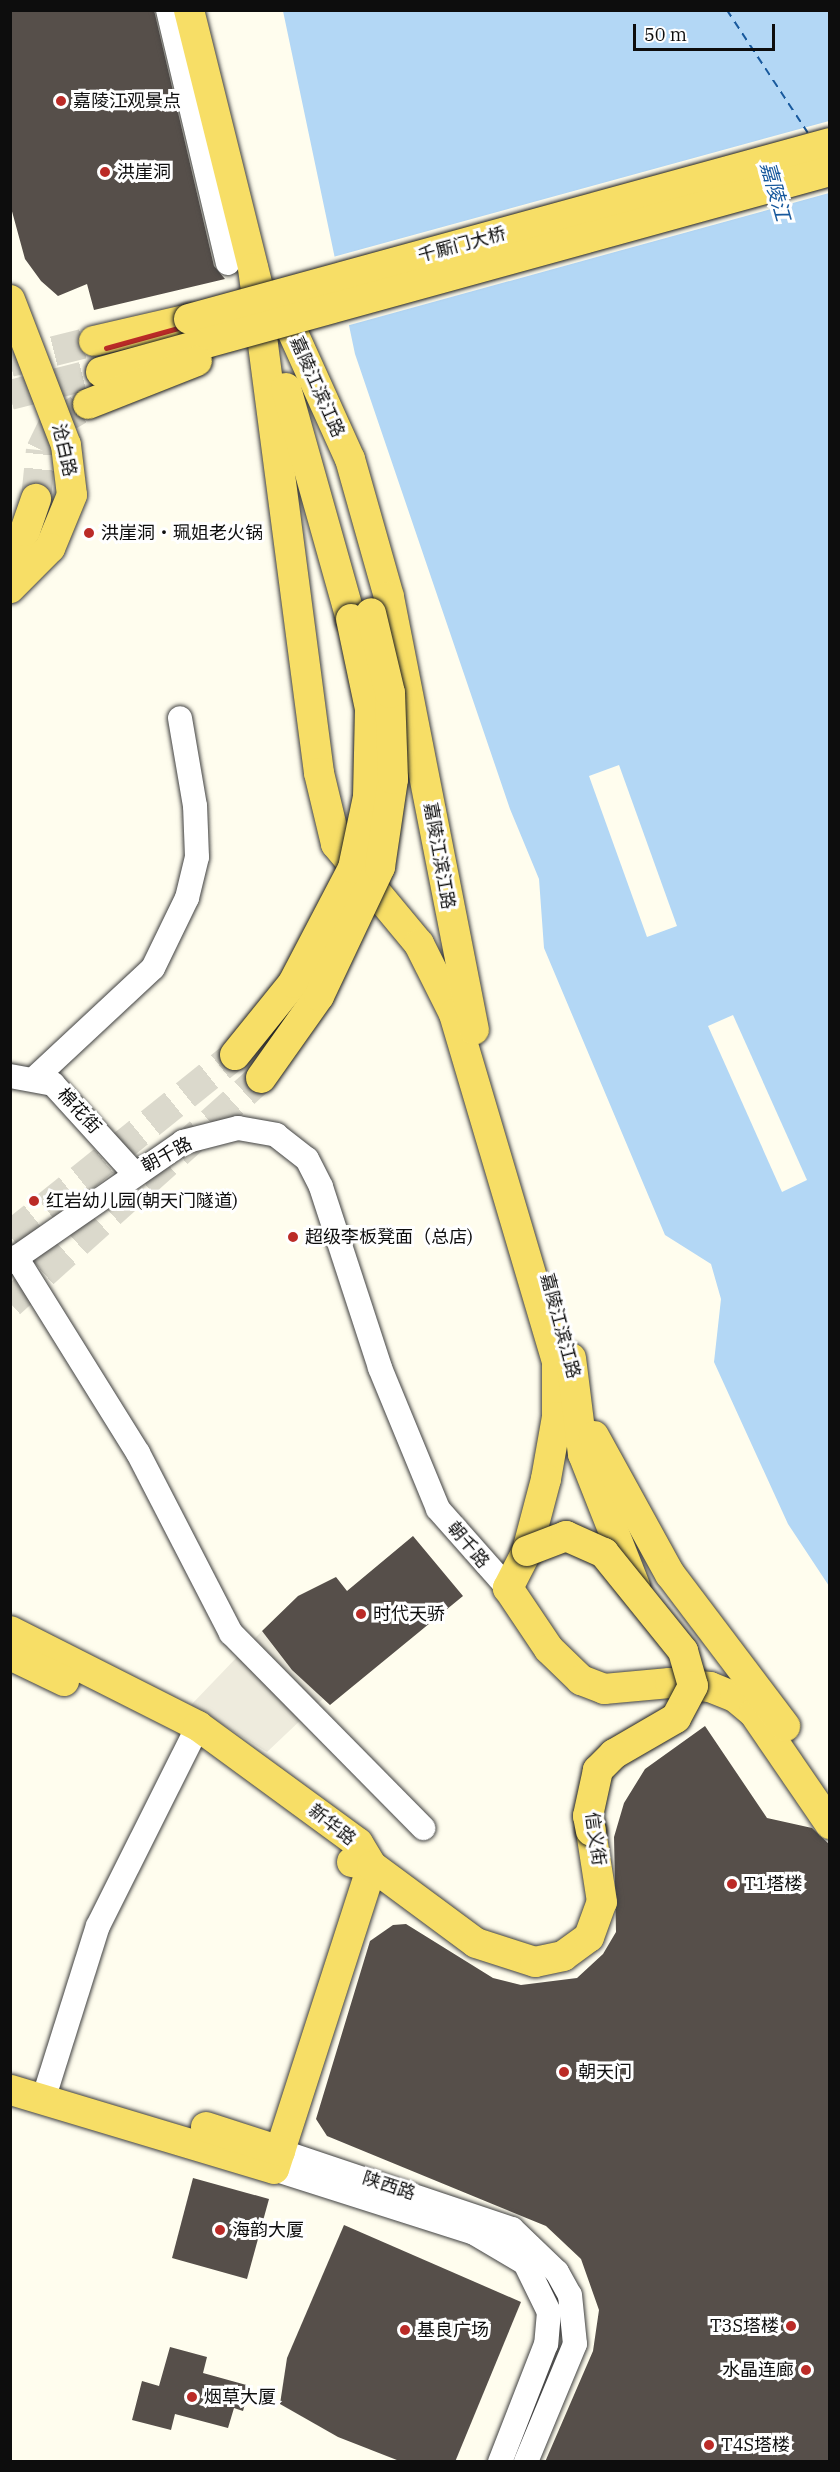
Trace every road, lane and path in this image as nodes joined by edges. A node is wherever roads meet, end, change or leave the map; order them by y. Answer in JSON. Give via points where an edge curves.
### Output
{"nodes":[{"id":1,"x":168,"y":10,"type":"edge"},
{"id":2,"x":189,"y":10,"type":"edge"},
{"id":3,"x":210,"y":10,"type":"edge"},
{"id":4,"x":830,"y":143,"type":"edge"},
{"id":5,"x":830,"y":171,"type":"edge"},
{"id":6,"x":240,"y":265,"type":"junction"},
{"id":7,"x":10,"y":300,"type":"edge"},
{"id":8,"x":289,"y":315,"type":"junction"},
{"id":9,"x":94,"y":341,"type":"tunnel mouth"},
{"id":10,"x":101,"y":372,"type":"tunnel mouth"},
{"id":11,"x":88,"y":404,"type":"tunnel mouth"},
{"id":12,"x":36,"y":499,"type":"tunnel mouth"},
{"id":13,"x":10,"y":551,"type":"edge"},
{"id":14,"x":10,"y":588,"type":"edge"},
{"id":15,"x":180,"y":718,"type":"dead end"},
{"id":16,"x":449,"y":914,"type":"junction"},
{"id":17,"x":419,"y":944,"type":"junction"},
{"id":18,"x":235,"y":1055,"type":"tunnel mouth"},
{"id":19,"x":10,"y":1076,"type":"edge"},
{"id":20,"x":35,"y":1078,"type":"junction"},
{"id":21,"x":261,"y":1078,"type":"tunnel mouth"},
{"id":22,"x":133,"y":1172,"type":"junction"},
{"id":23,"x":13,"y":1260,"type":"edge"},
{"id":24,"x":579,"y":1404,"type":"junction"},
{"id":25,"x":518,"y":1568,"type":"junction"},
{"id":26,"x":635,"y":1586,"type":"junction"},
{"id":27,"x":707,"y":1623,"type":"junction"},
{"id":28,"x":10,"y":1631,"type":"edge"},
{"id":29,"x":10,"y":1655,"type":"edge"},
{"id":30,"x":670,"y":1683,"type":"junction"},
{"id":31,"x":194,"y":1734,"type":"junction"},
{"id":32,"x":830,"y":1792,"type":"edge"},
{"id":33,"x":830,"y":1824,"type":"edge"},
{"id":34,"x":423,"y":1828,"type":"dead end"},
{"id":35,"x":362,"y":1864,"type":"junction"},
{"id":36,"x":10,"y":2069,"type":"edge"},
{"id":37,"x":10,"y":2090,"type":"edge"},
{"id":38,"x":45,"y":2090,"type":"junction"},
{"id":39,"x":268,"y":2157,"type":"junction"},
{"id":40,"x":500,"y":2462,"type":"edge"},
{"id":41,"x":526,"y":2462,"type":"edge"}],
"edges":[{"from":1,"to":6,"type":"street"},
{"from":2,"to":6,"type":"main road","name":"嘉陵江滨江路"},
{"from":3,"to":8,"type":"main road","name":"嘉陵江滨江路"},
{"from":4,"to":9,"type":"main road","name":"千厮门大桥","bridge":true},
{"from":5,"to":8,"type":"main road","name":"千厮门大桥","bridge":true},
{"from":6,"to":17,"type":"main road","name":"嘉陵江滨江路","bridge":true,"via":[[319,773],[336,844]]},
{"from":6,"to":18,"type":"main road","name":"嘉陵江滨江路","bridge":true,"via":[[351,619],[370,709],[369,775],[353,868],[293,983]]},
{"from":7,"to":14,"type":"main road","name":"沧白路","via":[[66,445],[72,495],[50,548]]},
{"from":8,"to":10,"type":"main road","name":"千厮门大桥","bridge":true},
{"from":8,"to":11,"type":"main road","bridge":true},
{"from":8,"to":16,"type":"main road","name":"嘉陵江滨江路","via":[[350,459],[389,597]]},
{"from":8,"to":21,"type":"main road","name":"嘉陵江滨江路","bridge":true,"via":[[390,693],[393,779],[380,867],[319,996]]},
{"from":12,"to":13,"type":"main road","via":[[25,531]]},
{"from":15,"to":20,"type":"street","via":[[195,806],[196,857],[187,898],[153,968]]},
{"from":16,"to":17,"type":"main road","via":[[439,942]]},
{"from":16,"to":24,"type":"main road","name":"嘉陵江滨江路","via":[[474,1030],[569,1352]]},
{"from":17,"to":25,"type":"main road","name":"嘉陵江滨江路","via":[[454,1014],[557,1362],[556,1417]]},
{"from":19,"to":20,"type":"street","name":"棉花街"},
{"from":20,"to":22,"type":"street","name":"棉花街","via":[[68,1095]]},
{"from":22,"to":23,"type":"street","name":"朝千路"},
{"from":22,"to":25,"type":"street","name":"朝千路","via":[[183,1142],[238,1128],[276,1135],[307,1159],[321,1187],[380,1368],[438,1509]]},
{"from":23,"to":34,"type":"street","name":"朝千路","via":[[138,1453],[231,1633]]},
{"from":24,"to":26,"type":"main road","via":[[583,1454]]},
{"from":24,"to":27,"type":"main road","via":[[628,1506]]},
{"from":25,"to":26,"type":"main road","name":"信义街","bridge":true,"via":[[566,1536],[604,1553]]},
{"from":25,"to":30,"type":"main road","name":"朝千路","via":[[549,1649],[581,1680],[604,1689]]},
{"from":26,"to":35,"type":"main road","name":"信义街","bridge":true,"via":[[684,1651],[693,1686],[675,1718],[615,1754],[598,1770],[588,1816],[602,1902],[589,1936],[563,1956],[535,1962],[476,1943]]},
{"from":27,"to":30,"type":"main road","via":[[708,1642]]},
{"from":27,"to":32,"type":"main road","via":[[762,1692]]},
{"from":28,"to":31,"type":"main road","name":"新华路"},
{"from":29,"to":31,"type":"main road","name":"新华路"},
{"from":30,"to":33,"type":"main road","name":"朝千路","via":[[710,1687],[754,1713]]},
{"from":31,"to":35,"type":"main road","name":"新华路","via":[[358,1843]]},
{"from":31,"to":38,"type":"street","via":[[98,1926]]},
{"from":35,"to":39,"type":"main road"},
{"from":36,"to":38,"type":"main road","name":"陕西路"},
{"from":37,"to":38,"type":"main road","name":"陕西路"},
{"from":38,"to":39,"type":"main road","name":"陕西路"},
{"from":39,"to":40,"type":"street","name":"陕西路","via":[[474,2233],[525,2263],[549,2312],[546,2344]]},
{"from":39,"to":41,"type":"street","name":"陕西路","via":[[512,2229],[557,2272],[570,2295],[575,2344]]}]}
